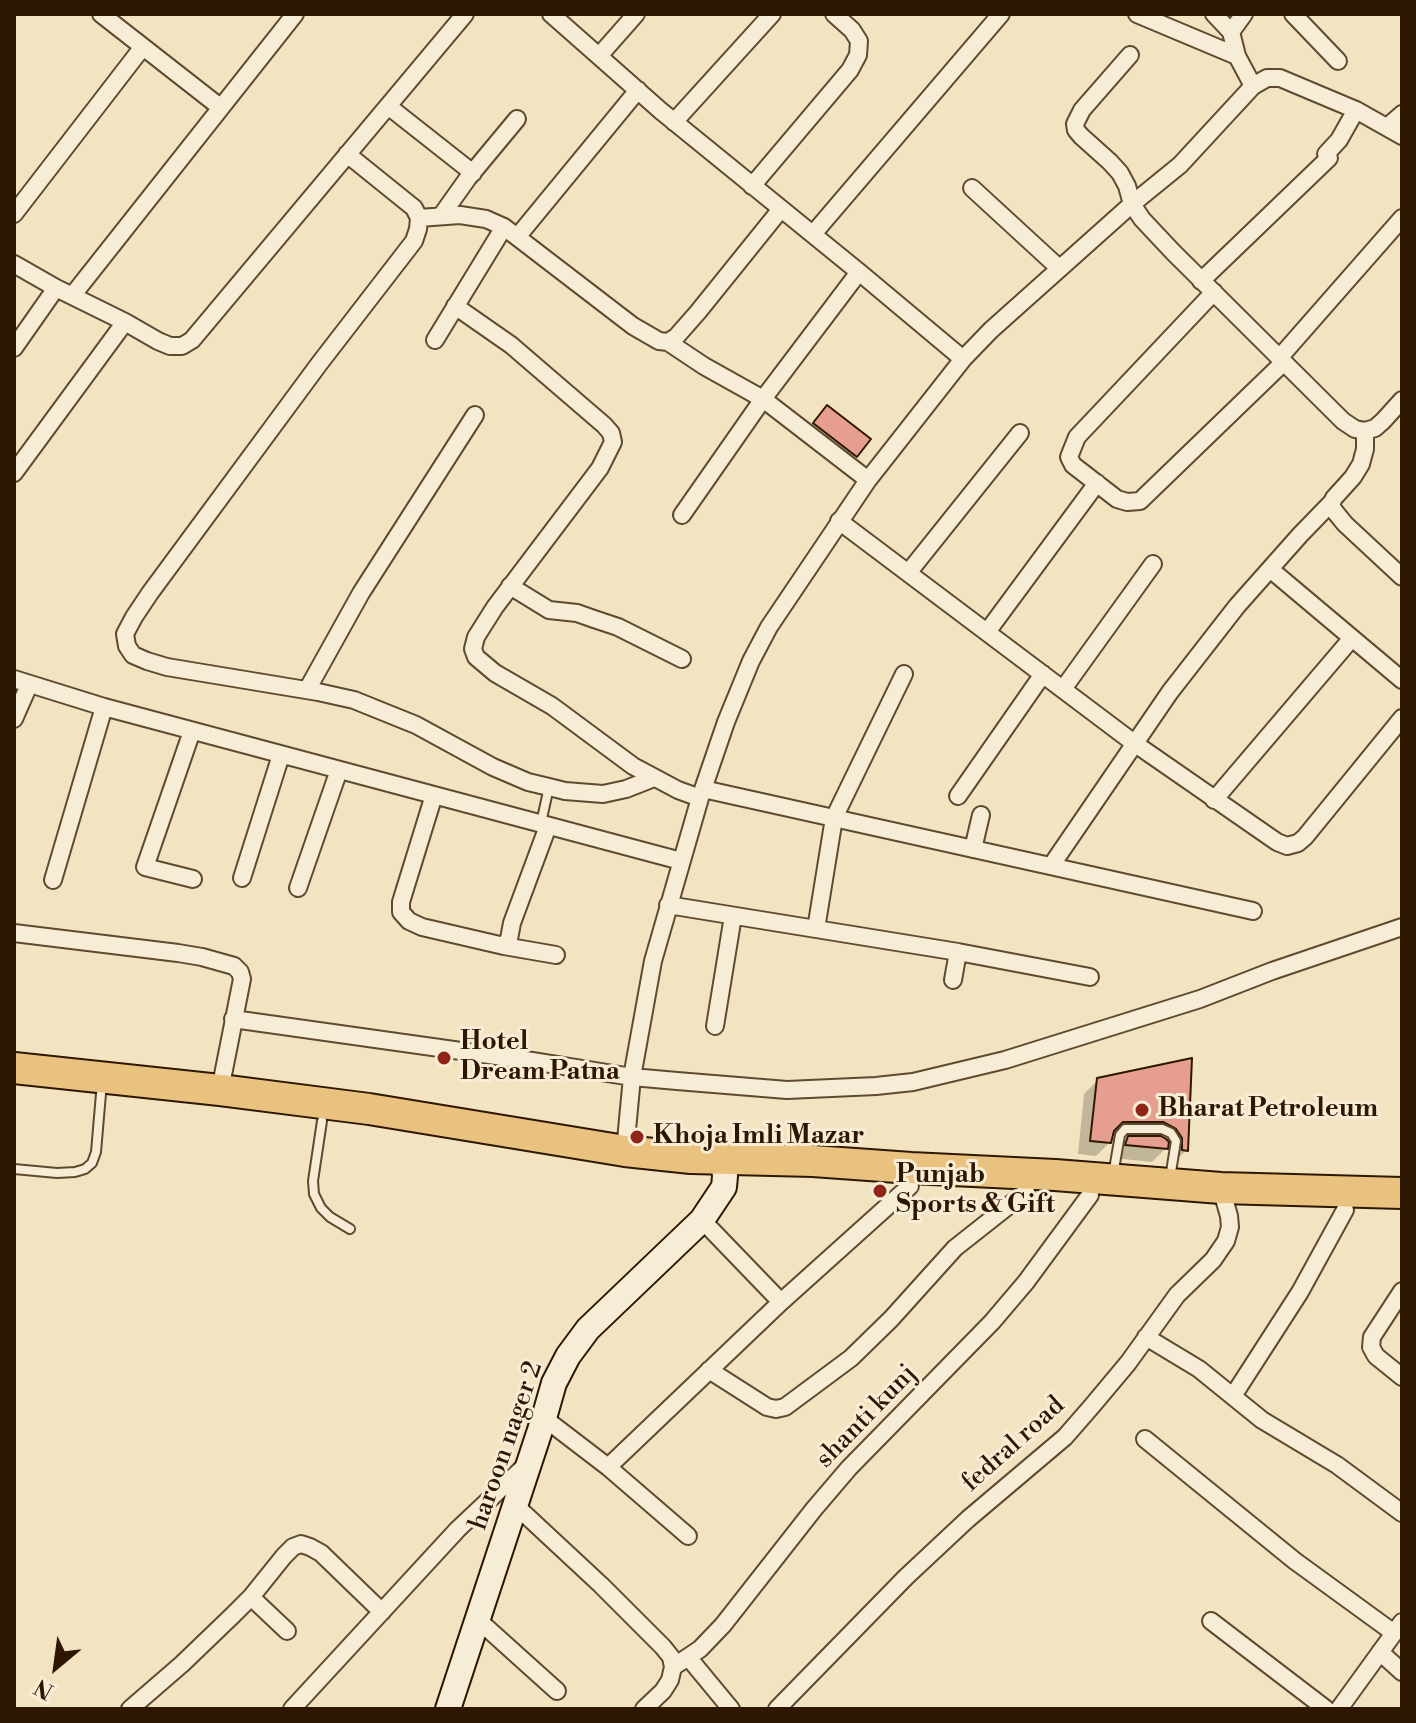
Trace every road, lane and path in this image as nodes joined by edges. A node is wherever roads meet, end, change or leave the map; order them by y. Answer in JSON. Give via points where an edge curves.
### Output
{"nodes":[{"id":1,"x":295,"y":14,"type":"edge"},
{"id":2,"x":465,"y":14,"type":"edge"},
{"id":3,"x":551,"y":14,"type":"edge"},
{"id":4,"x":636,"y":14,"type":"edge"},
{"id":5,"x":772,"y":14,"type":"edge"},
{"id":6,"x":834,"y":14,"type":"edge"},
{"id":7,"x":1001,"y":14,"type":"edge"},
{"id":8,"x":1137,"y":14,"type":"edge"},
{"id":9,"x":1214,"y":14,"type":"edge"},
{"id":10,"x":1244,"y":14,"type":"edge"},
{"id":11,"x":1293,"y":14,"type":"edge"},
{"id":12,"x":110,"y":16,"type":"edge"},
{"id":13,"x":1231,"y":32,"type":"junction"},
{"id":14,"x":142,"y":48,"type":"junction"},
{"id":15,"x":1130,"y":55,"type":"dead end"},
{"id":16,"x":599,"y":56,"type":"junction"},
{"id":17,"x":1237,"y":56,"type":"junction"},
{"id":18,"x":1338,"y":61,"type":"dead end"},
{"id":19,"x":1253,"y":86,"type":"junction"},
{"id":20,"x":638,"y":90,"type":"junction"},
{"id":21,"x":388,"y":106,"type":"junction"},
{"id":22,"x":220,"y":107,"type":"junction"},
{"id":23,"x":1356,"y":110,"type":"junction"},
{"id":24,"x":1402,"y":114,"type":"edge"},
{"id":25,"x":517,"y":119,"type":"dead end"},
{"id":26,"x":674,"y":122,"type":"junction"},
{"id":27,"x":1387,"y":127,"type":"junction"},
{"id":28,"x":1402,"y":136,"type":"edge"},
{"id":29,"x":347,"y":154,"type":"junction"},
{"id":30,"x":473,"y":173,"type":"junction"},
{"id":31,"x":752,"y":186,"type":"junction"},
{"id":32,"x":972,"y":188,"type":"dead end"},
{"id":33,"x":1132,"y":204,"type":"junction"},
{"id":34,"x":781,"y":209,"type":"junction"},
{"id":35,"x":14,"y":214,"type":"edge"},
{"id":36,"x":441,"y":216,"type":"junction"},
{"id":37,"x":419,"y":218,"type":"junction"},
{"id":38,"x":1402,"y":218,"type":"edge"},
{"id":39,"x":511,"y":232,"type":"junction"},
{"id":40,"x":813,"y":234,"type":"junction"},
{"id":41,"x":14,"y":264,"type":"edge"},
{"id":42,"x":1059,"y":268,"type":"junction"},
{"id":43,"x":859,"y":272,"type":"junction"},
{"id":44,"x":1208,"y":286,"type":"junction"},
{"id":45,"x":56,"y":288,"type":"junction"},
{"id":46,"x":72,"y":296,"type":"junction"},
{"id":47,"x":455,"y":306,"type":"junction"},
{"id":48,"x":125,"y":322,"type":"junction"},
{"id":49,"x":435,"y":340,"type":"dead end"},
{"id":50,"x":668,"y":342,"type":"junction"},
{"id":51,"x":14,"y":348,"type":"edge"},
{"id":52,"x":963,"y":359,"type":"junction"},
{"id":53,"x":1282,"y":359,"type":"junction"},
{"id":54,"x":763,"y":399,"type":"junction"},
{"id":55,"x":1402,"y":400,"type":"edge"},
{"id":56,"x":475,"y":415,"type":"dead end"},
{"id":57,"x":1365,"y":431,"type":"junction"},
{"id":58,"x":1020,"y":433,"type":"dead end"},
{"id":59,"x":14,"y":473,"type":"edge"},
{"id":60,"x":868,"y":480,"type":"junction"},
{"id":61,"x":1097,"y":483,"type":"junction"},
{"id":62,"x":1332,"y":502,"type":"junction"},
{"id":63,"x":682,"y":515,"type":"dead end"},
{"id":64,"x":839,"y":521,"type":"junction"},
{"id":65,"x":1153,"y":564,"type":"dead end"},
{"id":66,"x":1270,"y":569,"type":"junction"},
{"id":67,"x":908,"y":573,"type":"junction"},
{"id":68,"x":1402,"y":577,"type":"edge"},
{"id":69,"x":510,"y":586,"type":"junction"},
{"id":70,"x":987,"y":632,"type":"junction"},
{"id":71,"x":1352,"y":638,"type":"junction"},
{"id":72,"x":682,"y":659,"type":"dead end"},
{"id":73,"x":904,"y":674,"type":"dead end"},
{"id":74,"x":1043,"y":674,"type":"junction"},
{"id":75,"x":1402,"y":680,"type":"edge"},
{"id":76,"x":21,"y":682,"type":"edge"},
{"id":77,"x":1063,"y":689,"type":"junction"},
{"id":78,"x":307,"y":690,"type":"junction"},
{"id":79,"x":104,"y":707,"type":"junction"},
{"id":80,"x":1402,"y":718,"type":"edge"},
{"id":81,"x":14,"y":719,"type":"edge"},
{"id":82,"x":192,"y":731,"type":"junction"},
{"id":83,"x":1134,"y":743,"type":"junction"},
{"id":84,"x":281,"y":755,"type":"junction"},
{"id":85,"x":339,"y":770,"type":"junction"},
{"id":86,"x":654,"y":778,"type":"junction"},
{"id":87,"x":549,"y":787,"type":"junction"},
{"id":88,"x":701,"y":794,"type":"junction"},
{"id":89,"x":434,"y":795,"type":"junction"},
{"id":90,"x":958,"y":796,"type":"dead end"},
{"id":91,"x":1214,"y":800,"type":"junction"},
{"id":92,"x":981,"y":815,"type":"dead end"},
{"id":93,"x":834,"y":818,"type":"junction"},
{"id":94,"x":544,"y":824,"type":"junction"},
{"id":95,"x":973,"y":849,"type":"junction"},
{"id":96,"x":681,"y":861,"type":"junction"},
{"id":97,"x":1051,"y":866,"type":"junction"},
{"id":98,"x":242,"y":878,"type":"dead end"},
{"id":99,"x":193,"y":879,"type":"dead end"},
{"id":100,"x":53,"y":880,"type":"dead end"},
{"id":101,"x":298,"y":888,"type":"dead end"},
{"id":102,"x":668,"y":905,"type":"junction"},
{"id":103,"x":1253,"y":911,"type":"dead end"},
{"id":104,"x":733,"y":916,"type":"junction"},
{"id":105,"x":1402,"y":927,"type":"edge"},
{"id":106,"x":816,"y":929,"type":"junction"},
{"id":107,"x":14,"y":933,"type":"edge"},
{"id":108,"x":504,"y":946,"type":"junction"},
{"id":109,"x":958,"y":952,"type":"junction"},
{"id":110,"x":556,"y":955,"type":"dead end"},
{"id":111,"x":1090,"y":977,"type":"dead end"},
{"id":112,"x":953,"y":980,"type":"dead end"},
{"id":113,"x":233,"y":1019,"type":"junction"},
{"id":114,"x":715,"y":1026,"type":"dead end"},
{"id":115,"x":14,"y":1068,"type":"edge"},
{"id":116,"x":632,"y":1077,"type":"junction"},
{"id":117,"x":14,"y":1086,"type":"edge"},
{"id":118,"x":102,"y":1086,"type":"junction"},
{"id":119,"x":220,"y":1090,"type":"junction"},
{"id":120,"x":322,"y":1121,"type":"junction"},
{"id":121,"x":625,"y":1151,"type":"junction"},
{"id":122,"x":724,"y":1167,"type":"junction"},
{"id":123,"x":14,"y":1169,"type":"edge"},
{"id":124,"x":1169,"y":1183,"type":"junction"},
{"id":125,"x":910,"y":1186,"type":"junction"},
{"id":126,"x":1101,"y":1187,"type":"junction"},
{"id":127,"x":1026,"y":1192,"type":"junction"},
{"id":128,"x":1402,"y":1193,"type":"edge"},
{"id":129,"x":1224,"y":1196,"type":"junction"},
{"id":130,"x":1345,"y":1210,"type":"junction"},
{"id":131,"x":1402,"y":1211,"type":"edge"},
{"id":132,"x":702,"y":1220,"type":"junction"},
{"id":133,"x":350,"y":1229,"type":"dead end"},
{"id":134,"x":1402,"y":1291,"type":"edge"},
{"id":135,"x":781,"y":1302,"type":"junction"},
{"id":136,"x":1146,"y":1337,"type":"junction"},
{"id":137,"x":709,"y":1370,"type":"junction"},
{"id":138,"x":1402,"y":1377,"type":"edge"},
{"id":139,"x":1233,"y":1396,"type":"junction"},
{"id":140,"x":544,"y":1418,"type":"junction"},
{"id":141,"x":1145,"y":1439,"type":"dead end"},
{"id":142,"x":531,"y":1460,"type":"junction"},
{"id":143,"x":608,"y":1467,"type":"junction"},
{"id":144,"x":515,"y":1505,"type":"junction"},
{"id":145,"x":1402,"y":1513,"type":"edge"},
{"id":146,"x":688,"y":1536,"type":"dead end"},
{"id":147,"x":251,"y":1597,"type":"junction"},
{"id":148,"x":382,"y":1612,"type":"junction"},
{"id":149,"x":477,"y":1619,"type":"junction"},
{"id":150,"x":1211,"y":1621,"type":"dead end"},
{"id":151,"x":1398,"y":1628,"type":"edge"},
{"id":152,"x":287,"y":1631,"type":"dead end"},
{"id":153,"x":1380,"y":1652,"type":"junction"},
{"id":154,"x":688,"y":1657,"type":"junction"},
{"id":155,"x":673,"y":1667,"type":"junction"},
{"id":156,"x":1402,"y":1672,"type":"edge"},
{"id":157,"x":557,"y":1691,"type":"dead end"},
{"id":158,"x":130,"y":1709,"type":"edge"},
{"id":159,"x":292,"y":1709,"type":"edge"},
{"id":160,"x":448,"y":1709,"type":"edge"},
{"id":161,"x":644,"y":1709,"type":"edge"},
{"id":162,"x":731,"y":1709,"type":"edge"},
{"id":163,"x":777,"y":1709,"type":"edge"},
{"id":164,"x":1326,"y":1709,"type":"edge"},
{"id":165,"x":1339,"y":1709,"type":"edge"}],
"edges":[{"from":1,"to":22,"type":"street"},
{"from":2,"to":21,"type":"street"},
{"from":3,"to":16,"type":"street"},
{"from":4,"to":16,"type":"street"},
{"from":5,"to":26,"type":"street"},
{"from":6,"to":31,"type":"street","via":[[859,41],[858,55]]},
{"from":7,"to":40,"type":"street"},
{"from":8,"to":17,"type":"street"},
{"from":9,"to":13,"type":"street"},
{"from":10,"to":13,"type":"street"},
{"from":11,"to":18,"type":"street"},
{"from":12,"to":14,"type":"street"},
{"from":13,"to":17,"type":"street"},
{"from":14,"to":22,"type":"street"},
{"from":14,"to":35,"type":"street"},
{"from":15,"to":33,"type":"street","via":[[1075,124],[1120,173]]},
{"from":16,"to":20,"type":"street"},
{"from":17,"to":19,"type":"street"},
{"from":19,"to":23,"type":"street","via":[[1280,78]]},
{"from":19,"to":33,"type":"street","via":[[1180,165]]},
{"from":20,"to":26,"type":"street"},
{"from":20,"to":39,"type":"street"},
{"from":21,"to":29,"type":"street"},
{"from":21,"to":30,"type":"street"},
{"from":22,"to":46,"type":"street"},
{"from":23,"to":27,"type":"street"},
{"from":23,"to":44,"type":"street","via":[[1328,156]]},
{"from":24,"to":27,"type":"street"},
{"from":25,"to":30,"type":"street"},
{"from":26,"to":31,"type":"street"},
{"from":27,"to":28,"type":"street"},
{"from":29,"to":37,"type":"street","via":[[403,198]]},
{"from":29,"to":48,"type":"street","via":[[192,340],[170,346]]},
{"from":30,"to":36,"type":"street"},
{"from":31,"to":34,"type":"street"},
{"from":32,"to":42,"type":"street"},
{"from":33,"to":42,"type":"street"},
{"from":33,"to":44,"type":"street","via":[[1156,236]]},
{"from":34,"to":40,"type":"street"},
{"from":34,"to":50,"type":"street"},
{"from":36,"to":37,"type":"street"},
{"from":36,"to":39,"type":"street","via":[[486,219]]},
{"from":37,"to":78,"type":"street","via":[[406,253],[150,593],[125,634],[133,655],[147,661]]},
{"from":38,"to":53,"type":"street"},
{"from":39,"to":47,"type":"street"},
{"from":39,"to":50,"type":"street","via":[[633,326]]},
{"from":40,"to":43,"type":"street"},
{"from":41,"to":45,"type":"street"},
{"from":42,"to":52,"type":"street"},
{"from":43,"to":52,"type":"street"},
{"from":43,"to":54,"type":"street"},
{"from":44,"to":53,"type":"street"},
{"from":44,"to":61,"type":"street","via":[[1077,437],[1069,457]]},
{"from":45,"to":46,"type":"street"},
{"from":45,"to":51,"type":"street"},
{"from":46,"to":48,"type":"street"},
{"from":47,"to":49,"type":"street"},
{"from":47,"to":69,"type":"street","via":[[511,345],[604,425],[613,442],[600,468]]},
{"from":48,"to":59,"type":"street"},
{"from":50,"to":54,"type":"street"},
{"from":52,"to":60,"type":"street"},
{"from":53,"to":57,"type":"street","via":[[1343,421]]},
{"from":53,"to":61,"type":"street","via":[[1140,501],[1117,499]]},
{"from":54,"to":60,"type":"street"},
{"from":54,"to":63,"type":"street"},
{"from":55,"to":57,"type":"street","via":[[1375,428]]},
{"from":56,"to":78,"type":"street","via":[[361,593]]},
{"from":57,"to":62,"type":"street","via":[[1361,464]]},
{"from":58,"to":67,"type":"street"},
{"from":60,"to":64,"type":"street"},
{"from":61,"to":70,"type":"street"},
{"from":62,"to":66,"type":"street"},
{"from":62,"to":68,"type":"street","via":[[1345,524]]},
{"from":64,"to":67,"type":"street"},
{"from":64,"to":88,"type":"street","via":[[751,661]]},
{"from":65,"to":77,"type":"street"},
{"from":66,"to":71,"type":"street"},
{"from":66,"to":83,"type":"street"},
{"from":67,"to":70,"type":"street"},
{"from":69,"to":72,"type":"street","via":[[549,610],[618,627]]},
{"from":69,"to":86,"type":"street","via":[[476,637],[476,657]]},
{"from":70,"to":74,"type":"street"},
{"from":71,"to":75,"type":"street"},
{"from":71,"to":91,"type":"street"},
{"from":73,"to":93,"type":"street"},
{"from":74,"to":77,"type":"street"},
{"from":74,"to":90,"type":"street"},
{"from":76,"to":79,"type":"street"},
{"from":76,"to":81,"type":"street"},
{"from":77,"to":83,"type":"street"},
{"from":78,"to":87,"type":"street","via":[[388,713],[493,767]]},
{"from":79,"to":82,"type":"street"},
{"from":79,"to":100,"type":"street"},
{"from":80,"to":91,"type":"street","via":[[1298,843],[1277,842]]},
{"from":82,"to":84,"type":"street"},
{"from":82,"to":99,"type":"street","via":[[145,867]]},
{"from":83,"to":91,"type":"street"},
{"from":83,"to":97,"type":"street"},
{"from":84,"to":85,"type":"street"},
{"from":84,"to":98,"type":"street"},
{"from":85,"to":89,"type":"street"},
{"from":85,"to":101,"type":"street"},
{"from":86,"to":87,"type":"street","via":[[603,794]]},
{"from":86,"to":88,"type":"street"},
{"from":87,"to":94,"type":"lane"},
{"from":88,"to":93,"type":"street"},
{"from":88,"to":96,"type":"street"},
{"from":89,"to":94,"type":"street"},
{"from":89,"to":108,"type":"street","via":[[401,912],[422,927]]},
{"from":92,"to":95,"type":"street"},
{"from":93,"to":95,"type":"street"},
{"from":93,"to":106,"type":"street"},
{"from":94,"to":96,"type":"street"},
{"from":94,"to":108,"type":"street"},
{"from":95,"to":97,"type":"street"},
{"from":96,"to":102,"type":"street"},
{"from":97,"to":103,"type":"street"},
{"from":102,"to":104,"type":"street"},
{"from":102,"to":116,"type":"street"},
{"from":104,"to":106,"type":"street"},
{"from":104,"to":114,"type":"street"},
{"from":105,"to":116,"type":"street","via":[[1143,1018],[913,1082],[787,1090]]},
{"from":106,"to":109,"type":"street"},
{"from":107,"to":113,"type":"street","via":[[178,953],[234,966],[242,979]]},
{"from":108,"to":110,"type":"street"},
{"from":109,"to":111,"type":"street"},
{"from":109,"to":112,"type":"street"},
{"from":113,"to":116,"type":"street"},
{"from":113,"to":119,"type":"street"},
{"from":115,"to":118,"type":"highway"},
{"from":116,"to":121,"type":"street"},
{"from":117,"to":118,"type":"highway"},
{"from":118,"to":119,"type":"highway"},
{"from":118,"to":120,"type":"highway"},
{"from":118,"to":123,"type":"lane","via":[[92,1163],[75,1172]]},
{"from":119,"to":121,"type":"highway"},
{"from":120,"to":122,"type":"highway","via":[[623,1169],[690,1176]]},
{"from":120,"to":133,"type":"lane","via":[[314,1194],[330,1217]]},
{"from":121,"to":122,"type":"highway"},
{"from":122,"to":125,"type":"highway"},
{"from":122,"to":126,"type":"highway","via":[[813,1161]]},
{"from":122,"to":132,"type":"street","name":"haroon nager 2","via":[[724,1187]]},
{"from":124,"to":126,"type":"highway"},
{"from":124,"to":126,"type":"lane","via":[[1176,1141],[1171,1133],[1125,1129]]},
{"from":124,"to":129,"type":"highway"},
{"from":125,"to":127,"type":"highway"},
{"from":125,"to":135,"type":"street"},
{"from":126,"to":127,"type":"highway"},
{"from":126,"to":129,"type":"highway"},
{"from":126,"to":154,"type":"street","name":"shanti kunj","via":[[992,1322],[849,1468],[723,1625]]},
{"from":127,"to":137,"type":"street","via":[[955,1248],[851,1358],[785,1407],[767,1407]]},
{"from":128,"to":129,"type":"highway"},
{"from":129,"to":130,"type":"highway"},
{"from":129,"to":136,"type":"street","name":"fedral road","via":[[1230,1227],[1226,1241]]},
{"from":130,"to":131,"type":"highway"},
{"from":130,"to":139,"type":"street"},
{"from":132,"to":135,"type":"street"},
{"from":132,"to":140,"type":"street","name":"haroon nager 2","via":[[588,1329],[554,1383]]},
{"from":134,"to":138,"type":"street","via":[[1371,1347]]},
{"from":135,"to":137,"type":"street"},
{"from":136,"to":139,"type":"street"},
{"from":136,"to":163,"type":"street","name":"fedral road","via":[[1065,1437],[927,1556]]},
{"from":137,"to":143,"type":"street"},
{"from":139,"to":145,"type":"street"},
{"from":140,"to":142,"type":"street","name":"haroon nager 2"},
{"from":140,"to":143,"type":"street"},
{"from":141,"to":151,"type":"street","via":[[1295,1561]]},
{"from":142,"to":144,"type":"street","name":"haroon nager 2"},
{"from":142,"to":148,"type":"street"},
{"from":143,"to":146,"type":"street"},
{"from":144,"to":149,"type":"street","name":"haroon nager 2"},
{"from":144,"to":155,"type":"street","via":[[663,1647]]},
{"from":147,"to":148,"type":"street","via":[[284,1556],[301,1544],[321,1553]]},
{"from":147,"to":152,"type":"street"},
{"from":147,"to":158,"type":"street"},
{"from":148,"to":159,"type":"street"},
{"from":149,"to":157,"type":"street"},
{"from":149,"to":160,"type":"street","name":"haroon nager 2"},
{"from":150,"to":164,"type":"street"},
{"from":151,"to":153,"type":"street"},
{"from":153,"to":156,"type":"street"},
{"from":153,"to":165,"type":"street"},
{"from":154,"to":155,"type":"street","name":"shanti kunj"},
{"from":154,"to":162,"type":"street"},
{"from":155,"to":161,"type":"street","name":"shanti kunj","via":[[663,1691]]}]}
